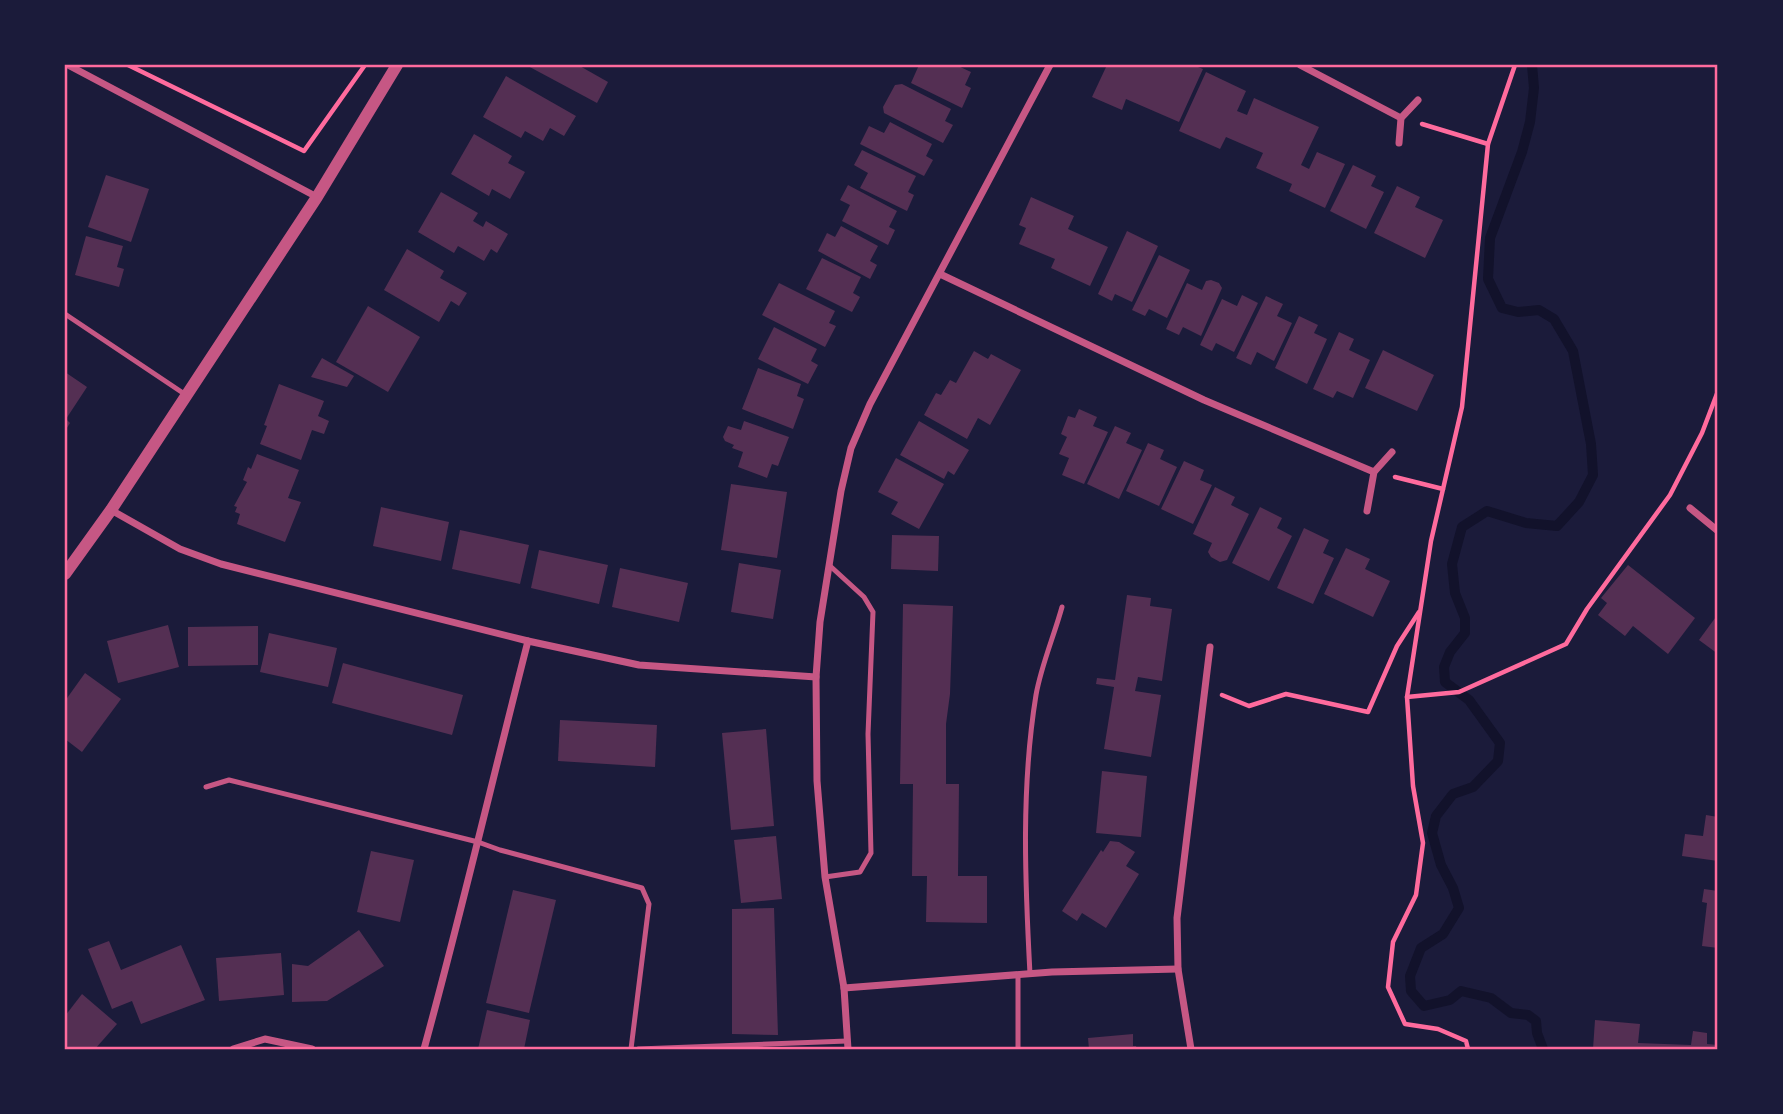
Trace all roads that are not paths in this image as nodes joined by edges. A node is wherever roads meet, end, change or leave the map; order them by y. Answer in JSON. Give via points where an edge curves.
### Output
{"nodes":[{"id":1,"x":68,"y":65,"type":"edge"},
{"id":2,"x":397,"y":65,"type":"edge"},
{"id":3,"x":1050,"y":65,"type":"edge"},
{"id":4,"x":1300,"y":65,"type":"edge"},
{"id":5,"x":1418,"y":100,"type":"dead end"},
{"id":6,"x":1401,"y":118,"type":"junction"},
{"id":7,"x":1399,"y":143,"type":"dead end"},
{"id":8,"x":317,"y":197,"type":"junction"},
{"id":9,"x":940,"y":274,"type":"junction"},
{"id":10,"x":65,"y":314,"type":"edge"},
{"id":11,"x":186,"y":395,"type":"junction"},
{"id":12,"x":1392,"y":452,"type":"dead end"},
{"id":13,"x":1374,"y":472,"type":"junction"},
{"id":14,"x":1690,"y":508,"type":"dead end"},
{"id":15,"x":111,"y":510,"type":"junction"},
{"id":16,"x":1367,"y":512,"type":"dead end"},
{"id":17,"x":1718,"y":531,"type":"edge"},
{"id":18,"x":829,"y":565,"type":"junction"},
{"id":19,"x":65,"y":574,"type":"edge"},
{"id":20,"x":1062,"y":607,"type":"dead end"},
{"id":21,"x":528,"y":641,"type":"junction"},
{"id":22,"x":1210,"y":647,"type":"dead end"},
{"id":23,"x":816,"y":677,"type":"junction"},
{"id":24,"x":206,"y":787,"type":"dead end"},
{"id":25,"x":478,"y":842,"type":"junction"},
{"id":26,"x":825,"y":877,"type":"junction"},
{"id":27,"x":1178,"y":969,"type":"junction"},
{"id":28,"x":1030,"y":974,"type":"junction"},
{"id":29,"x":1018,"y":975,"type":"junction"},
{"id":30,"x":844,"y":988,"type":"junction"},
{"id":31,"x":847,"y":1045,"type":"edge"},
{"id":32,"x":233,"y":1049,"type":"edge"},
{"id":33,"x":312,"y":1049,"type":"edge"},
{"id":34,"x":424,"y":1049,"type":"edge"},
{"id":35,"x":631,"y":1049,"type":"edge"},
{"id":36,"x":638,"y":1049,"type":"edge"},
{"id":37,"x":1018,"y":1049,"type":"edge"},
{"id":38,"x":1191,"y":1049,"type":"edge"}],
"edges":[{"from":1,"to":8,"type":"street"},
{"from":2,"to":8,"type":"street"},
{"from":3,"to":9,"type":"street"},
{"from":4,"to":6,"type":"street"},
{"from":5,"to":6,"type":"street"},
{"from":6,"to":7,"type":"street"},
{"from":8,"to":11,"type":"street"},
{"from":9,"to":13,"type":"street","via":[[1204,400]]},
{"from":9,"to":18,"type":"street","via":[[851,448]]},
{"from":10,"to":11,"type":"lane"},
{"from":11,"to":15,"type":"street"},
{"from":12,"to":13,"type":"street"},
{"from":13,"to":16,"type":"street"},
{"from":14,"to":17,"type":"street"},
{"from":15,"to":19,"type":"street"},
{"from":15,"to":21,"type":"street","via":[[180,549],[221,564]]},
{"from":18,"to":23,"type":"street"},
{"from":18,"to":26,"type":"lane","via":[[864,597],[873,612],[868,734],[871,853],[860,872]]},
{"from":20,"to":28,"type":"lane","via":[[1036,693],[1025,795]]},
{"from":21,"to":23,"type":"street","via":[[639,665]]},
{"from":21,"to":25,"type":"street"},
{"from":22,"to":27,"type":"street","via":[[1177,918]]},
{"from":23,"to":26,"type":"street","via":[[817,781]]},
{"from":24,"to":25,"type":"lane","via":[[229,780]]},
{"from":25,"to":34,"type":"street"},
{"from":25,"to":35,"type":"lane","via":[[642,888],[649,904]]},
{"from":26,"to":30,"type":"street"},
{"from":27,"to":28,"type":"street"},
{"from":27,"to":38,"type":"street"},
{"from":28,"to":29,"type":"street"},
{"from":29,"to":30,"type":"street"},
{"from":29,"to":37,"type":"lane"},
{"from":30,"to":31,"type":"street"},
{"from":31,"to":36,"type":"lane"},
{"from":32,"to":33,"type":"street","via":[[265,1038]]}]}
